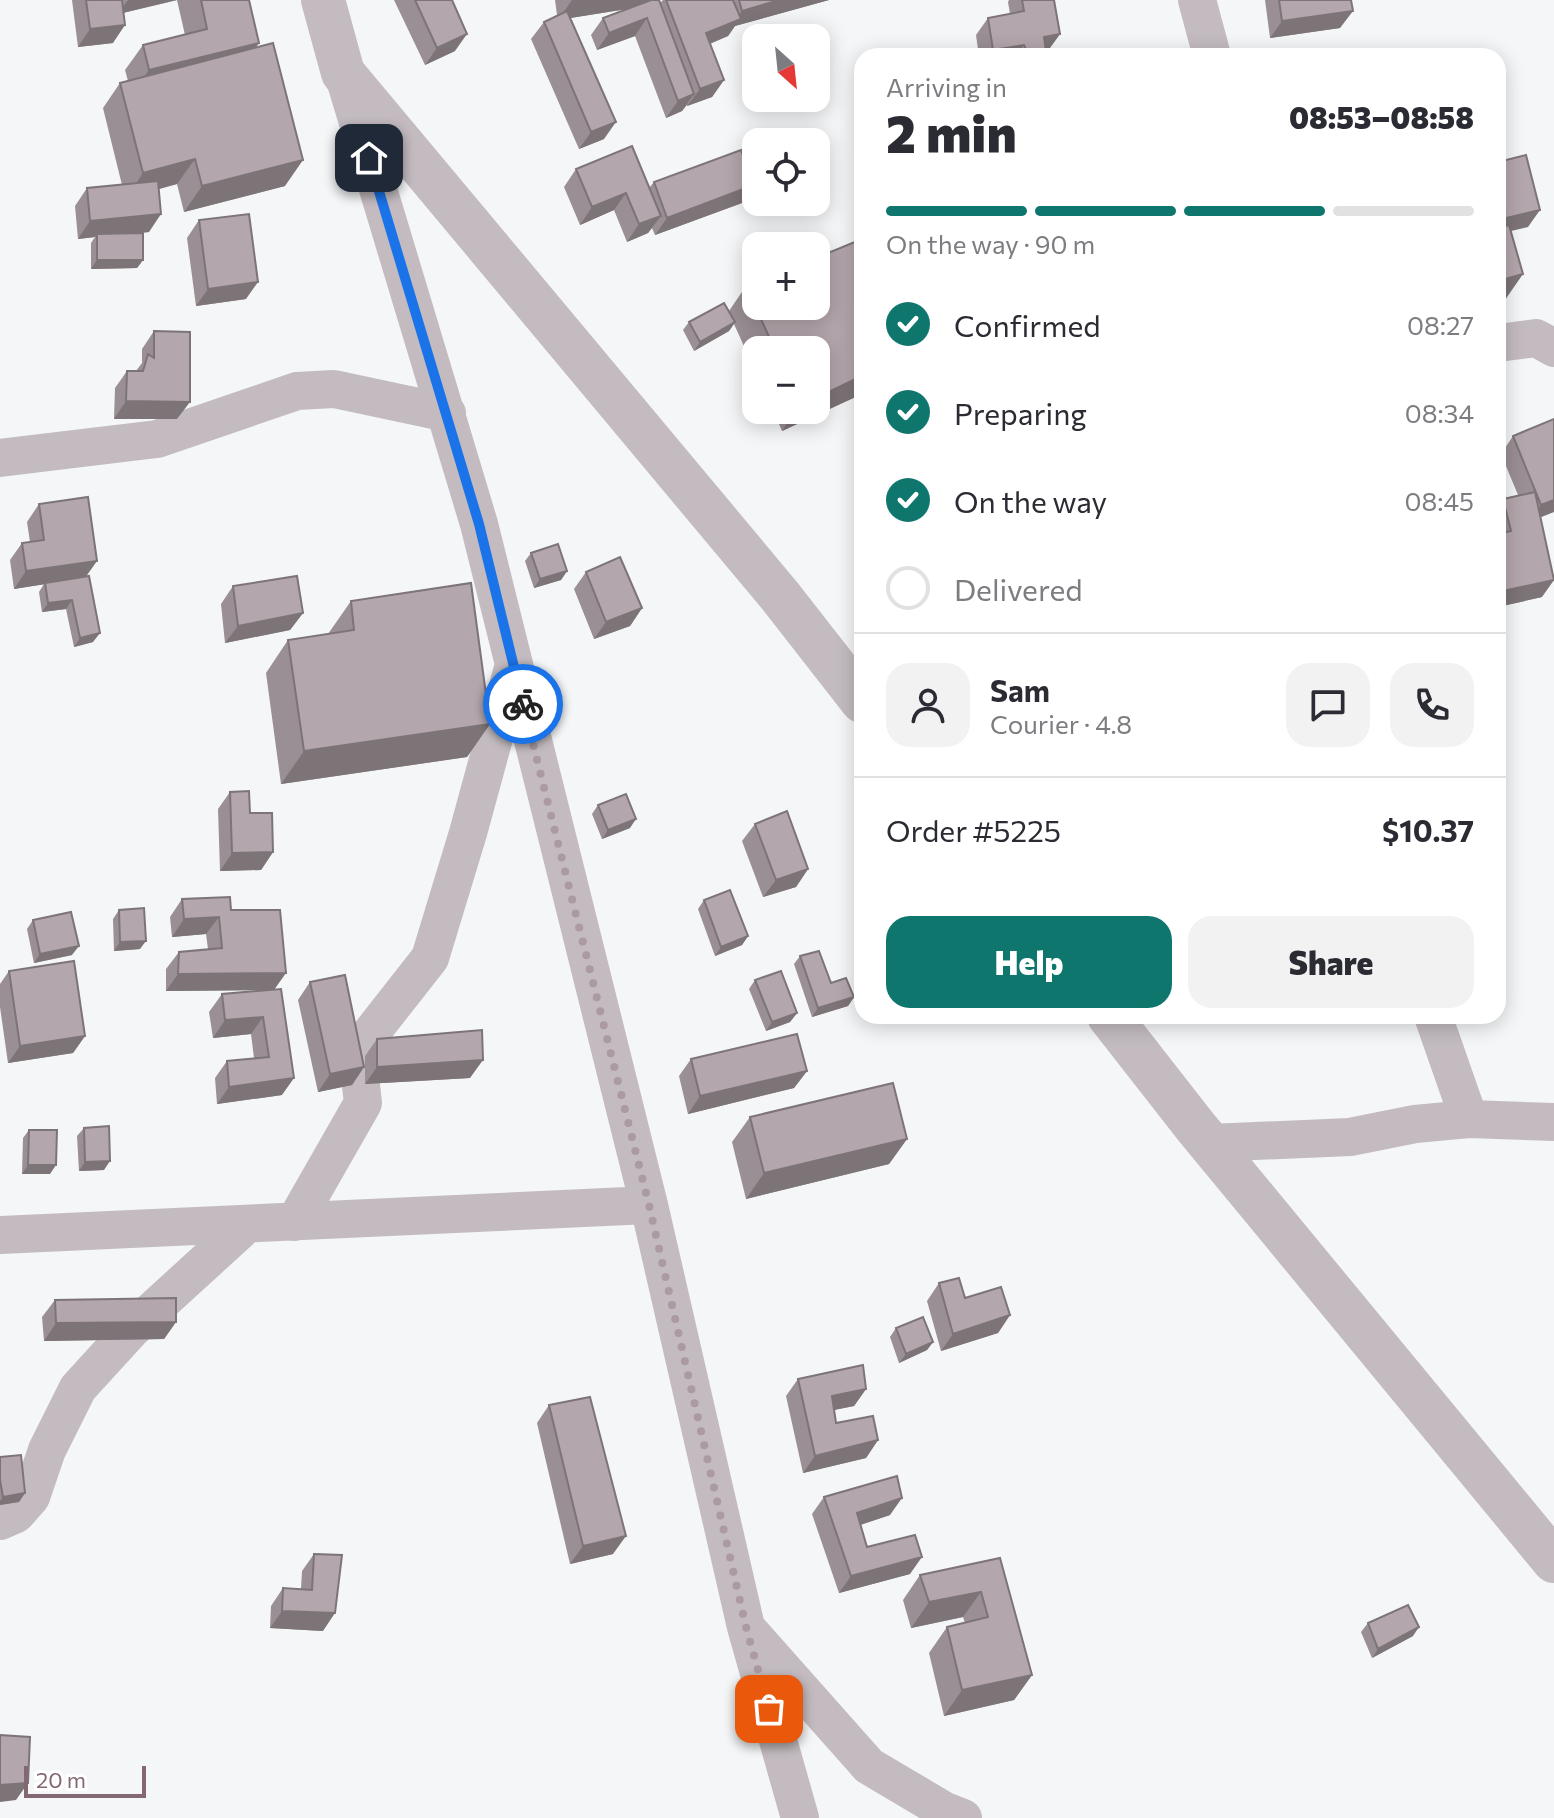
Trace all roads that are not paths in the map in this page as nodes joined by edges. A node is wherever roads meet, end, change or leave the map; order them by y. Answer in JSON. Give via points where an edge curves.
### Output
{"nodes":[{"id":1,"x":323,"y":0,"type":"edge"},
{"id":2,"x":1197,"y":0,"type":"edge"},
{"id":3,"x":1210,"y":48,"type":"edge"},
{"id":4,"x":343,"y":73,"type":"junction"},
{"id":5,"x":1506,"y":342,"type":"edge"},
{"id":6,"x":1554,"y":348,"type":"edge"},
{"id":7,"x":447,"y":413,"type":"junction"},
{"id":8,"x":0,"y":458,"type":"edge"},
{"id":9,"x":513,"y":665,"type":"junction"},
{"id":10,"x":854,"y":691,"type":"edge"},
{"id":11,"x":1115,"y":1024,"type":"edge"},
{"id":12,"x":1436,"y":1024,"type":"edge"},
{"id":13,"x":1469,"y":1119,"type":"junction"},
{"id":14,"x":1554,"y":1122,"type":"edge"},
{"id":15,"x":1209,"y":1143,"type":"junction"},
{"id":16,"x":649,"y":1205,"type":"junction"},
{"id":17,"x":295,"y":1222,"type":"junction"},
{"id":18,"x":247,"y":1224,"type":"junction"},
{"id":19,"x":0,"y":1235,"type":"edge"},
{"id":20,"x":0,"y":1521,"type":"edge"},
{"id":21,"x":1554,"y":1561,"type":"edge"},
{"id":22,"x":746,"y":1627,"type":"junction"},
{"id":23,"x":800,"y":1818,"type":"edge"},
{"id":24,"x":963,"y":1818,"type":"edge"}],
"edges":[{"from":1,"to":4,"type":"street"},
{"from":2,"to":3,"type":"street"},
{"from":4,"to":7,"type":"street"},
{"from":4,"to":10,"type":"street"},
{"from":5,"to":6,"type":"street","via":[[1536,338]]},
{"from":7,"to":8,"type":"street","via":[[334,389],[297,391],[157,439]]},
{"from":7,"to":9,"type":"street"},
{"from":9,"to":16,"type":"street"},
{"from":9,"to":17,"type":"street","via":[[430,958],[357,1051],[363,1103]]},
{"from":11,"to":15,"type":"street"},
{"from":12,"to":13,"type":"street"},
{"from":13,"to":14,"type":"street"},
{"from":13,"to":15,"type":"street","via":[[1350,1137]]},
{"from":15,"to":21,"type":"street"},
{"from":16,"to":17,"type":"street"},
{"from":16,"to":22,"type":"street"},
{"from":17,"to":18,"type":"street"},
{"from":18,"to":19,"type":"street"},
{"from":18,"to":20,"type":"street","via":[[132,1329],[78,1388],[31,1497],[16,1514]]},
{"from":22,"to":23,"type":"street"},
{"from":22,"to":24,"type":"street","via":[[869,1766]]}]}
